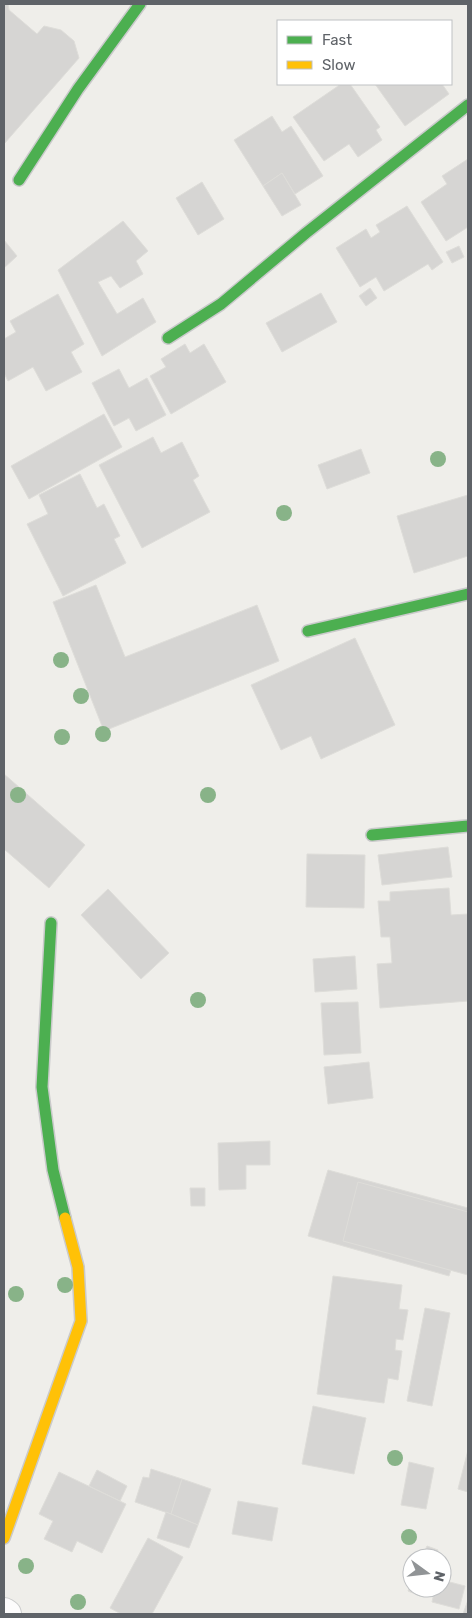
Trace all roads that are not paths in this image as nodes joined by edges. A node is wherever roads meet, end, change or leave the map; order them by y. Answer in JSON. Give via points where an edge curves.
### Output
{"nodes":[{"id":1,"x":140,"y":4,"type":"edge"},
{"id":2,"x":468,"y":105,"type":"edge"},
{"id":3,"x":18,"y":180,"type":"dead end"},
{"id":4,"x":168,"y":338,"type":"dead end"},
{"id":5,"x":468,"y":594,"type":"edge"},
{"id":6,"x":308,"y":631,"type":"dead end"},
{"id":7,"x":468,"y":826,"type":"edge"},
{"id":8,"x":372,"y":835,"type":"dead end"},
{"id":9,"x":51,"y":923,"type":"dead end"},
{"id":10,"x":4,"y":1538,"type":"edge"}],
"edges":[{"from":1,"to":3,"type":"street","via":[[78,89]]},
{"from":2,"to":4,"type":"street","via":[[220,304]]},
{"from":5,"to":6,"type":"street"},
{"from":7,"to":8,"type":"street"},
{"from":9,"to":10,"type":"street","via":[[42,1086],[53,1170],[78,1267],[80,1321]]}]}
